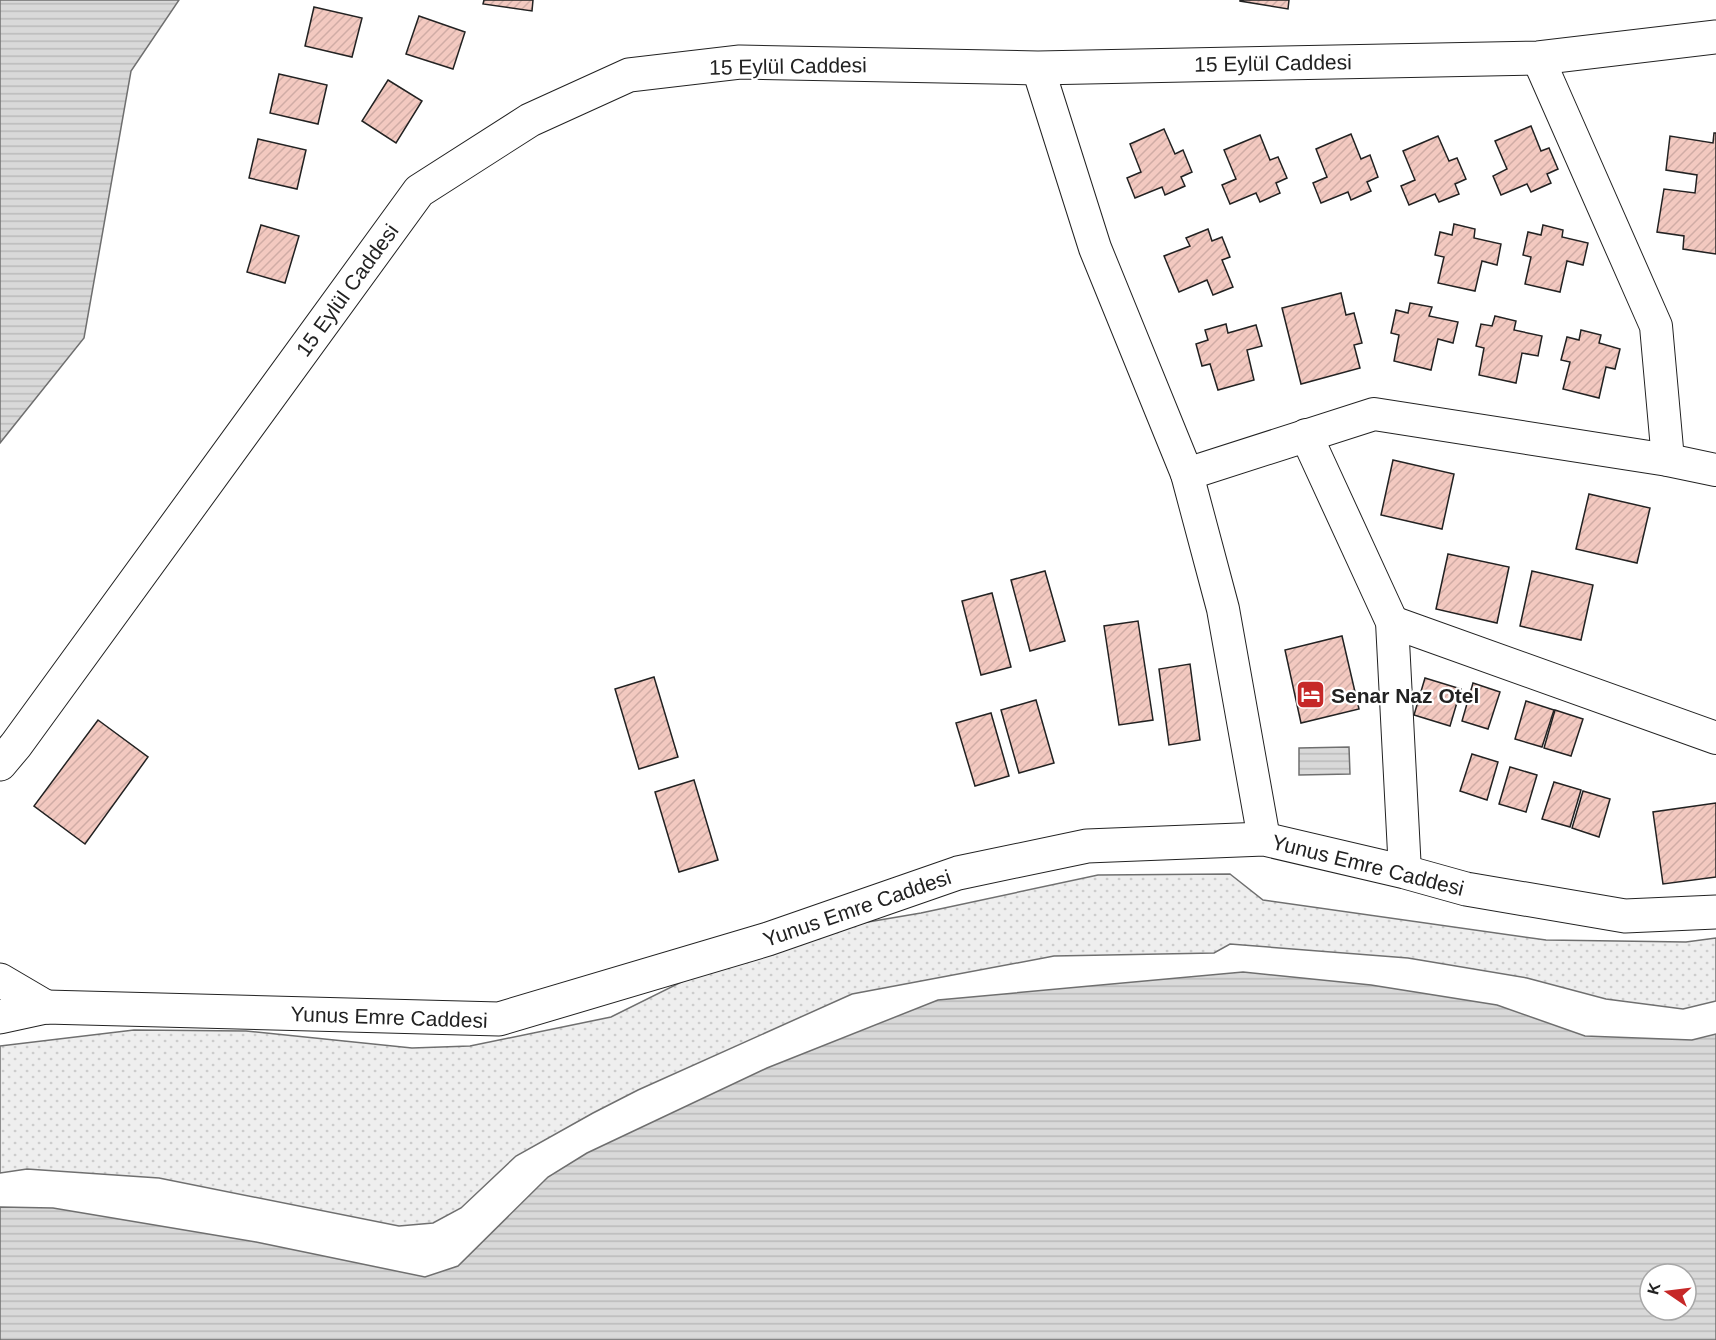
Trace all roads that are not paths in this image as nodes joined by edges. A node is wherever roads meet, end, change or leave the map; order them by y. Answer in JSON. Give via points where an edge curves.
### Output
{"nodes":[{"id":1,"x":1716,"y":38,"type":"edge"},
{"id":2,"x":1538,"y":58,"type":"junction"},
{"id":3,"x":1038,"y":68,"type":"junction"},
{"id":4,"x":1306,"y":435,"type":"junction"},
{"id":5,"x":1668,"y":460,"type":"junction"},
{"id":6,"x":1716,"y":470,"type":"edge"},
{"id":7,"x":1187,"y":474,"type":"junction"},
{"id":8,"x":1392,"y":622,"type":"junction"},
{"id":9,"x":1716,"y":738,"type":"edge"},
{"id":10,"x":0,"y":764,"type":"edge"},
{"id":11,"x":1264,"y":839,"type":"junction"},
{"id":12,"x":1404,"y":872,"type":"junction"},
{"id":13,"x":1716,"y":912,"type":"edge"},
{"id":14,"x":0,"y":981,"type":"edge"},
{"id":15,"x":46,"y":1007,"type":"junction"},
{"id":16,"x":0,"y":1017,"type":"edge"}],
"edges":[{"from":1,"to":2,"type":"main road","name":"15 Eylül Caddesi"},
{"from":2,"to":3,"type":"main road","name":"15 Eylül Caddesi"},
{"from":2,"to":5,"type":"street","via":[[1656,326]]},
{"from":3,"to":7,"type":"street","via":[[1095,248]]},
{"from":3,"to":10,"type":"main road","name":"15 Eylül Caddesi","via":[[740,62],[629,75],[530,120],[419,191]]},
{"from":4,"to":5,"type":"street","via":[[1374,414]]},
{"from":4,"to":7,"type":"street"},
{"from":4,"to":8,"type":"street"},
{"from":5,"to":6,"type":"street"},
{"from":7,"to":11,"type":"street","via":[[1223,609]]},
{"from":8,"to":9,"type":"street"},
{"from":8,"to":12,"type":"street"},
{"from":11,"to":12,"type":"main road","name":"Yunus Emre Caddesi"},
{"from":11,"to":15,"type":"main road","name":"Yunus Emre Caddesi","via":[[1087,846],[958,873],[768,939],[499,1020]]},
{"from":12,"to":13,"type":"main road","name":"Yunus Emre Caddesi","via":[[1466,889],[1625,916]]},
{"from":14,"to":15,"type":"main road"},
{"from":15,"to":16,"type":"main road","name":"Yunus Emre Caddesi"}]}
